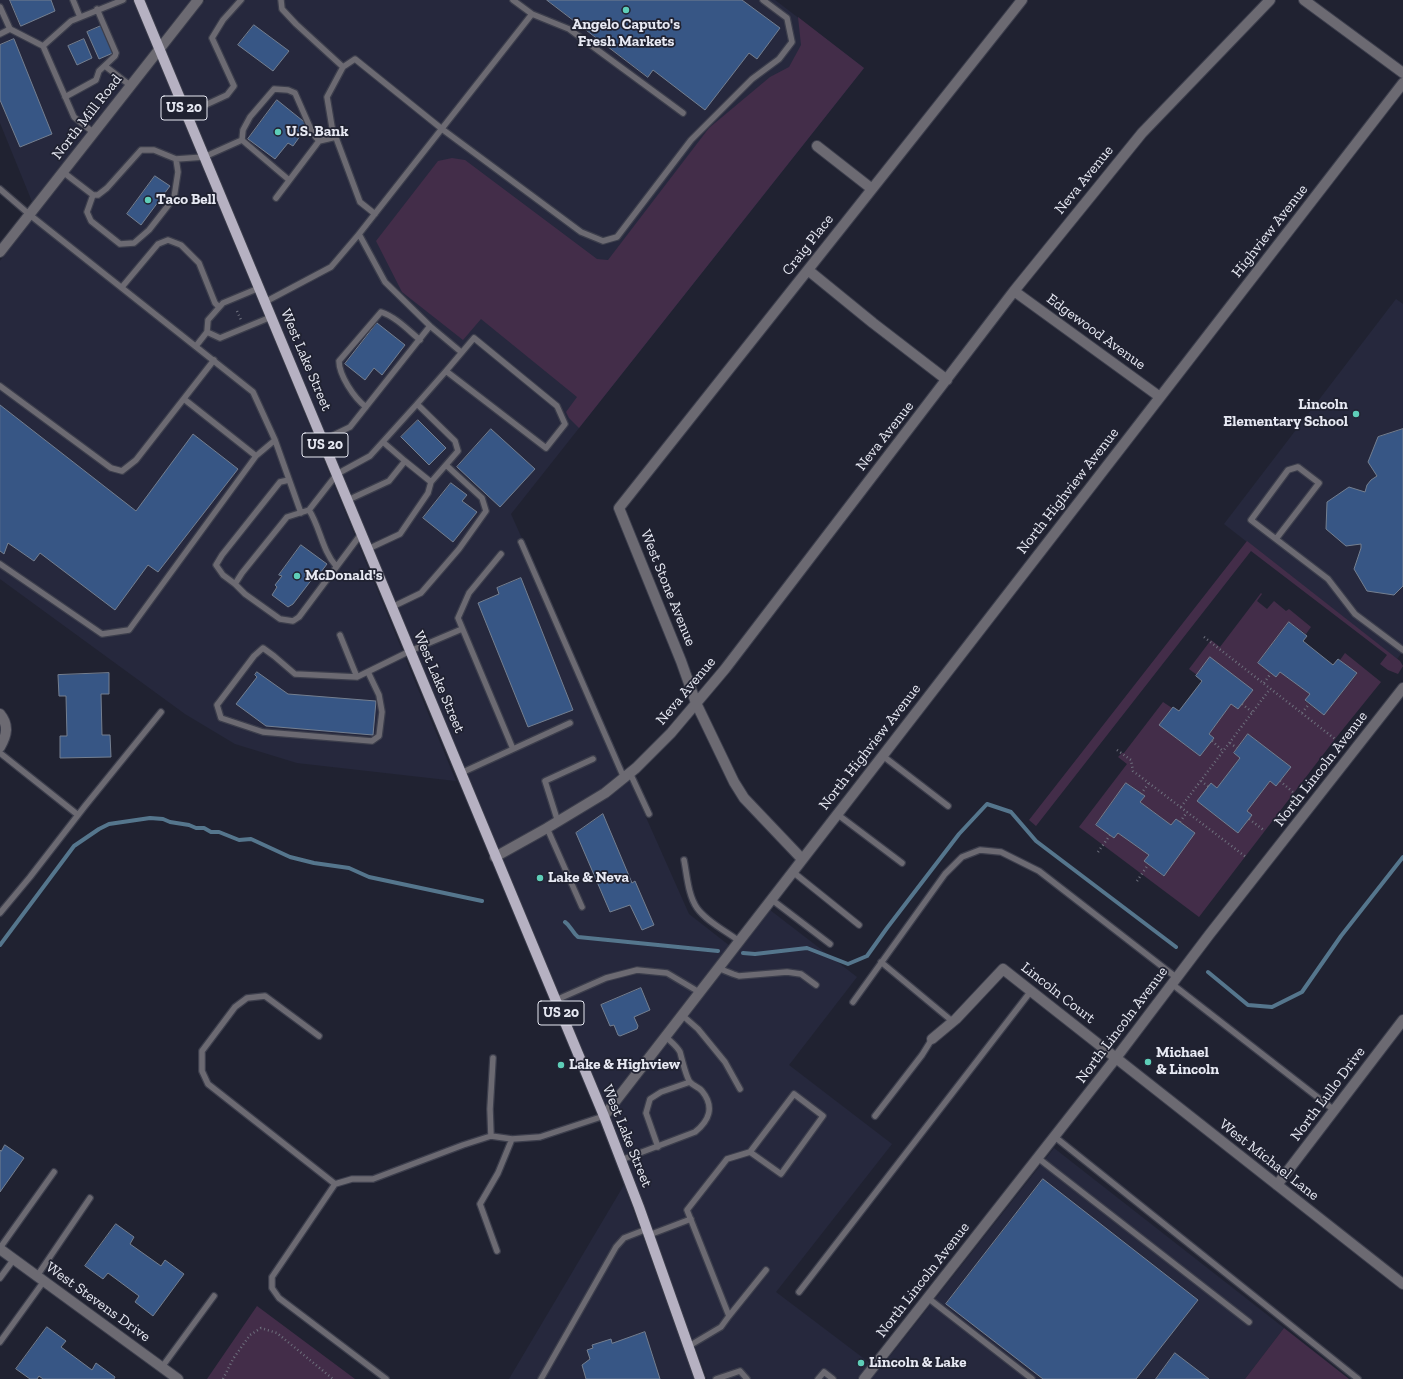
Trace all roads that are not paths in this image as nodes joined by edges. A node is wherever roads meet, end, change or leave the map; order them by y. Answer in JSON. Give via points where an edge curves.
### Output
{"nodes":[{"id":1,"x":73,"y":0,"type":"edge"},
{"id":2,"x":123,"y":0,"type":"edge"},
{"id":3,"x":139,"y":0,"type":"edge"},
{"id":4,"x":198,"y":0,"type":"edge"},
{"id":5,"x":241,"y":0,"type":"edge"},
{"id":6,"x":281,"y":0,"type":"edge"},
{"id":7,"x":513,"y":0,"type":"edge"},
{"id":8,"x":764,"y":0,"type":"edge"},
{"id":9,"x":1022,"y":0,"type":"edge"},
{"id":10,"x":1270,"y":0,"type":"edge"},
{"id":11,"x":1304,"y":0,"type":"edge"},
{"id":12,"x":0,"y":7,"type":"edge"},
{"id":13,"x":97,"y":9,"type":"junction"},
{"id":14,"x":532,"y":14,"type":"junction"},
{"id":15,"x":80,"y":17,"type":"junction"},
{"id":16,"x":10,"y":29,"type":"junction"},
{"id":17,"x":0,"y":34,"type":"edge"},
{"id":18,"x":43,"y":46,"type":"junction"},
{"id":19,"x":159,"y":50,"type":"junction"},
{"id":20,"x":105,"y":66,"type":"junction"},
{"id":21,"x":343,"y":67,"type":"junction"},
{"id":22,"x":1403,"y":73,"type":"edge"},
{"id":23,"x":1403,"y":83,"type":"edge"},
{"id":24,"x":131,"y":86,"type":"junction"},
{"id":25,"x":65,"y":97,"type":"junction"},
{"id":26,"x":683,"y":113,"type":"dead end"},
{"id":27,"x":186,"y":114,"type":"junction"},
{"id":28,"x":442,"y":129,"type":"junction"},
{"id":29,"x":94,"y":133,"type":"junction"},
{"id":30,"x":336,"y":137,"type":"junction"},
{"id":31,"x":242,"y":140,"type":"junction"},
{"id":32,"x":319,"y":141,"type":"junction"},
{"id":33,"x":817,"y":146,"type":"dead end"},
{"id":34,"x":204,"y":157,"type":"junction"},
{"id":35,"x":176,"y":160,"type":"junction"},
{"id":36,"x":63,"y":172,"type":"junction"},
{"id":37,"x":289,"y":180,"type":"junction"},
{"id":38,"x":0,"y":189,"type":"edge"},
{"id":39,"x":872,"y":189,"type":"junction"},
{"id":40,"x":93,"y":195,"type":"junction"},
{"id":41,"x":276,"y":198,"type":"dead end"},
{"id":42,"x":30,"y":214,"type":"junction"},
{"id":43,"x":375,"y":214,"type":"junction"},
{"id":44,"x":359,"y":234,"type":"junction"},
{"id":45,"x":0,"y":252,"type":"edge"},
{"id":46,"x":808,"y":270,"type":"junction"},
{"id":47,"x":122,"y":287,"type":"junction"},
{"id":48,"x":259,"y":288,"type":"junction"},
{"id":49,"x":1014,"y":291,"type":"junction"},
{"id":50,"x":265,"y":302,"type":"junction"},
{"id":51,"x":219,"y":307,"type":"junction"},
{"id":52,"x":271,"y":317,"type":"junction"},
{"id":53,"x":430,"y":326,"type":"junction"},
{"id":54,"x":207,"y":332,"type":"junction"},
{"id":55,"x":420,"y":340,"type":"junction"},
{"id":56,"x":196,"y":346,"type":"junction"},
{"id":57,"x":461,"y":352,"type":"junction"},
{"id":58,"x":214,"y":360,"type":"junction"},
{"id":59,"x":446,"y":371,"type":"junction"},
{"id":60,"x":947,"y":380,"type":"junction"},
{"id":61,"x":0,"y":386,"type":"edge"},
{"id":62,"x":1160,"y":398,"type":"junction"},
{"id":63,"x":184,"y":399,"type":"junction"},
{"id":64,"x":417,"y":404,"type":"junction"},
{"id":65,"x":366,"y":407,"type":"junction"},
{"id":66,"x":276,"y":440,"type":"junction"},
{"id":67,"x":323,"y":440,"type":"junction"},
{"id":68,"x":383,"y":442,"type":"junction"},
{"id":69,"x":256,"y":456,"type":"junction"},
{"id":70,"x":405,"y":462,"type":"junction"},
{"id":71,"x":446,"y":465,"type":"junction"},
{"id":72,"x":337,"y":474,"type":"junction"},
{"id":73,"x":289,"y":480,"type":"junction"},
{"id":74,"x":431,"y":482,"type":"junction"},
{"id":75,"x":348,"y":500,"type":"junction"},
{"id":76,"x":619,"y":508,"type":"joint"},
{"id":77,"x":309,"y":510,"type":"junction"},
{"id":78,"x":300,"y":513,"type":"junction"},
{"id":79,"x":361,"y":534,"type":"junction"},
{"id":80,"x":1276,"y":539,"type":"junction"},
{"id":81,"x":521,"y":542,"type":"dead end"},
{"id":82,"x":368,"y":549,"type":"junction"},
{"id":83,"x":501,"y":554,"type":"dead end"},
{"id":84,"x":1,"y":566,"type":"edge"},
{"id":85,"x":336,"y":566,"type":"junction"},
{"id":86,"x":234,"y":584,"type":"junction"},
{"id":87,"x":392,"y":607,"type":"junction"},
{"id":88,"x":462,"y":629,"type":"junction"},
{"id":89,"x":340,"y":635,"type":"dead end"},
{"id":90,"x":1403,"y":650,"type":"edge"},
{"id":91,"x":410,"y":651,"type":"junction"},
{"id":92,"x":368,"y":672,"type":"junction"},
{"id":93,"x":357,"y":677,"type":"junction"},
{"id":94,"x":1403,"y":688,"type":"edge"},
{"id":95,"x":696,"y":703,"type":"junction"},
{"id":96,"x":161,"y":712,"type":"dead end"},
{"id":97,"x":0,"y":714,"type":"edge"},
{"id":98,"x":570,"y":722,"type":"dead end"},
{"id":99,"x":0,"y":747,"type":"edge"},
{"id":100,"x":512,"y":749,"type":"junction"},
{"id":101,"x":0,"y":754,"type":"edge"},
{"id":102,"x":883,"y":756,"type":"junction"},
{"id":103,"x":594,"y":759,"type":"dead end"},
{"id":104,"x":461,"y":773,"type":"junction"},
{"id":105,"x":627,"y":776,"type":"junction"},
{"id":106,"x":948,"y":806,"type":"dead end"},
{"id":107,"x":78,"y":814,"type":"junction"},
{"id":108,"x":649,"y":814,"type":"dead end"},
{"id":109,"x":838,"y":814,"type":"junction"},
{"id":110,"x":558,"y":822,"type":"junction"},
{"id":111,"x":547,"y":828,"type":"junction"},
{"id":112,"x":495,"y":857,"type":"junction"},
{"id":113,"x":802,"y":859,"type":"junction"},
{"id":114,"x":684,"y":860,"type":"dead end"},
{"id":115,"x":902,"y":863,"type":"dead end"},
{"id":116,"x":792,"y":872,"type":"junction"},
{"id":117,"x":771,"y":899,"type":"junction"},
{"id":118,"x":582,"y":907,"type":"dead end"},
{"id":119,"x":0,"y":913,"type":"edge"},
{"id":120,"x":859,"y":925,"type":"dead end"},
{"id":121,"x":739,"y":940,"type":"junction"},
{"id":122,"x":830,"y":944,"type":"dead end"},
{"id":123,"x":881,"y":962,"type":"junction"},
{"id":124,"x":718,"y":968,"type":"junction"},
{"id":125,"x":1175,"y":981,"type":"junction"},
{"id":126,"x":816,"y":985,"type":"dead end"},
{"id":127,"x":1031,"y":991,"type":"junction"},
{"id":128,"x":699,"y":992,"type":"junction"},
{"id":129,"x":556,"y":1000,"type":"junction"},
{"id":130,"x":853,"y":1002,"type":"dead end"},
{"id":131,"x":682,"y":1015,"type":"junction"},
{"id":132,"x":1403,"y":1020,"type":"edge"},
{"id":133,"x":952,"y":1021,"type":"junction"},
{"id":134,"x":319,"y":1036,"type":"dead end"},
{"id":135,"x":665,"y":1036,"type":"junction"},
{"id":136,"x":932,"y":1039,"type":"joint"},
{"id":137,"x":493,"y":1058,"type":"dead end"},
{"id":138,"x":1116,"y":1058,"type":"junction"},
{"id":139,"x":690,"y":1082,"type":"junction"},
{"id":140,"x":740,"y":1089,"type":"dead end"},
{"id":141,"x":1334,"y":1110,"type":"junction"},
{"id":142,"x":604,"y":1116,"type":"junction"},
{"id":143,"x":875,"y":1116,"type":"dead end"},
{"id":144,"x":491,"y":1136,"type":"junction"},
{"id":145,"x":1055,"y":1137,"type":"junction"},
{"id":146,"x":512,"y":1139,"type":"junction"},
{"id":147,"x":658,"y":1147,"type":"junction"},
{"id":148,"x":750,"y":1152,"type":"junction"},
{"id":149,"x":1038,"y":1158,"type":"junction"},
{"id":150,"x":621,"y":1160,"type":"junction"},
{"id":151,"x":54,"y":1172,"type":"dead end"},
{"id":152,"x":335,"y":1184,"type":"junction"},
{"id":153,"x":1277,"y":1185,"type":"junction"},
{"id":154,"x":90,"y":1198,"type":"dead end"},
{"id":155,"x":691,"y":1219,"type":"junction"},
{"id":156,"x":648,"y":1232,"type":"junction"},
{"id":157,"x":0,"y":1249,"type":"edge"},
{"id":158,"x":497,"y":1251,"type":"dead end"},
{"id":159,"x":14,"y":1259,"type":"junction"},
{"id":160,"x":766,"y":1270,"type":"dead end"},
{"id":161,"x":0,"y":1278,"type":"edge"},
{"id":162,"x":40,"y":1278,"type":"junction"},
{"id":163,"x":1403,"y":1284,"type":"edge"},
{"id":164,"x":799,"y":1292,"type":"dead end"},
{"id":165,"x":214,"y":1296,"type":"dead end"},
{"id":166,"x":928,"y":1298,"type":"junction"},
{"id":167,"x":729,"y":1316,"type":"junction"},
{"id":168,"x":1249,"y":1322,"type":"dead end"},
{"id":169,"x":0,"y":1342,"type":"edge"},
{"id":170,"x":689,"y":1346,"type":"junction"},
{"id":171,"x":162,"y":1367,"type":"junction"},
{"id":172,"x":178,"y":1379,"type":"edge"},
{"id":173,"x":386,"y":1379,"type":"edge"},
{"id":174,"x":541,"y":1379,"type":"edge"},
{"id":175,"x":700,"y":1379,"type":"edge"},
{"id":176,"x":716,"y":1379,"type":"edge"},
{"id":177,"x":747,"y":1379,"type":"edge"},
{"id":178,"x":818,"y":1379,"type":"edge"},
{"id":179,"x":833,"y":1379,"type":"edge"},
{"id":180,"x":864,"y":1379,"type":"edge"},
{"id":181,"x":1032,"y":1379,"type":"edge"},
{"id":182,"x":1358,"y":1379,"type":"edge"}],
"edges":[{"from":1,"to":15,"type":"lane"},
{"from":2,"to":13,"type":"lane"},
{"from":3,"to":19,"type":"main road","name":"West Lake Street","number":"US 20"},
{"from":4,"to":19,"type":"street","name":"North Mill Road"},
{"from":5,"to":27,"type":"lane","via":[[223,20],[212,38],[234,86],[227,94]]},
{"from":6,"to":21,"type":"lane","via":[[282,9]]},
{"from":7,"to":14,"type":"lane"},
{"from":8,"to":28,"type":"lane","via":[[787,18],[792,42],[779,59],[752,79],[691,140],[617,237],[603,241],[581,232]]},
{"from":9,"to":39,"type":"street","name":"Craig Place"},
{"from":10,"to":49,"type":"street","name":"Neva Avenue","via":[[1142,133]]},
{"from":11,"to":22,"type":"street"},
{"from":12,"to":16,"type":"lane"},
{"from":13,"to":15,"type":"lane"},
{"from":13,"to":20,"type":"lane","via":[[116,53]]},
{"from":14,"to":26,"type":"lane","via":[[569,29]]},
{"from":14,"to":28,"type":"lane"},
{"from":15,"to":18,"type":"lane","via":[[71,21]]},
{"from":16,"to":17,"type":"lane"},
{"from":16,"to":18,"type":"lane"},
{"from":18,"to":25,"type":"lane"},
{"from":19,"to":24,"type":"street","name":"North Mill Road"},
{"from":19,"to":27,"type":"main road","name":"West Lake Street","number":"US 20"},
{"from":20,"to":24,"type":"lane"},
{"from":20,"to":25,"type":"lane","via":[[98,70],[96,80]]},
{"from":21,"to":28,"type":"lane","via":[[355,59]]},
{"from":21,"to":30,"type":"lane","via":[[327,98]]},
{"from":23,"to":62,"type":"street","name":"Highview Avenue"},
{"from":24,"to":29,"type":"street","name":"North Mill Road"},
{"from":25,"to":29,"type":"lane","via":[[74,117]]},
{"from":27,"to":34,"type":"main road","name":"West Lake Street","number":"US 20"},
{"from":28,"to":43,"type":"lane"},
{"from":29,"to":36,"type":"street","name":"North Mill Road"},
{"from":30,"to":32,"type":"lane"},
{"from":30,"to":43,"type":"lane","via":[[360,202]]},
{"from":31,"to":32,"type":"lane","via":[[243,130],[250,118],[274,89],[295,93],[313,134]]},
{"from":31,"to":34,"type":"lane"},
{"from":31,"to":37,"type":"lane"},
{"from":32,"to":37,"type":"lane"},
{"from":33,"to":39,"type":"street"},
{"from":34,"to":35,"type":"lane"},
{"from":34,"to":48,"type":"main road","name":"West Lake Street","number":"US 20"},
{"from":35,"to":40,"type":"lane","via":[[154,150],[141,150],[107,188],[98,195]]},
{"from":35,"to":40,"type":"lane","via":[[178,172],[174,198],[149,230],[134,243],[120,244],[91,221],[87,212]]},
{"from":36,"to":40,"type":"lane"},
{"from":36,"to":42,"type":"street","name":"North Mill Road"},
{"from":37,"to":41,"type":"lane"},
{"from":38,"to":42,"type":"lane"},
{"from":39,"to":46,"type":"street","name":"Craig Place"},
{"from":42,"to":45,"type":"street","name":"North Mill Road"},
{"from":42,"to":47,"type":"lane"},
{"from":43,"to":44,"type":"lane"},
{"from":44,"to":50,"type":"lane","via":[[331,267]]},
{"from":44,"to":53,"type":"lane","via":[[385,282]]},
{"from":46,"to":60,"type":"street"},
{"from":46,"to":76,"type":"street","name":"Craig Place"},
{"from":47,"to":51,"type":"lane","via":[[158,244],[168,240],[181,245],[199,263]]},
{"from":47,"to":56,"type":"lane"},
{"from":48,"to":50,"type":"main road","name":"West Lake Street","number":"US 20"},
{"from":48,"to":51,"type":"lane"},
{"from":49,"to":60,"type":"street","name":"Neva Avenue"},
{"from":49,"to":62,"type":"street","name":"Edgewood Avenue"},
{"from":50,"to":52,"type":"main road","name":"West Lake Street","number":"US 20"},
{"from":51,"to":54,"type":"lane","via":[[208,320]]},
{"from":52,"to":54,"type":"lane","via":[[220,338]]},
{"from":52,"to":67,"type":"main road","name":"West Lake Street","number":"US 20"},
{"from":53,"to":55,"type":"lane"},
{"from":53,"to":57,"type":"lane"},
{"from":54,"to":56,"type":"lane"},
{"from":55,"to":65,"type":"lane"},
{"from":55,"to":65,"type":"lane","via":[[394,318],[381,312],[339,361],[342,375],[357,400]]},
{"from":56,"to":58,"type":"lane"},
{"from":57,"to":59,"type":"lane"},
{"from":57,"to":59,"type":"lane","via":[[474,338],[557,406],[565,424],[546,448]]},
{"from":58,"to":63,"type":"lane"},
{"from":58,"to":66,"type":"lane","via":[[253,392]]},
{"from":59,"to":64,"type":"lane"},
{"from":60,"to":95,"type":"street","name":"Neva Avenue","via":[[725,669]]},
{"from":61,"to":63,"type":"lane","via":[[111,468],[122,471],[136,460]]},
{"from":62,"to":102,"type":"street","name":"North Highview Avenue"},
{"from":63,"to":69,"type":"lane"},
{"from":64,"to":68,"type":"lane"},
{"from":64,"to":71,"type":"lane","via":[[455,441],[458,451]]},
{"from":65,"to":67,"type":"lane","via":[[350,427]]},
{"from":66,"to":69,"type":"lane"},
{"from":66,"to":73,"type":"lane"},
{"from":67,"to":72,"type":"main road","name":"West Lake Street","number":"US 20"},
{"from":68,"to":70,"type":"lane"},
{"from":68,"to":72,"type":"lane","via":[[370,456]]},
{"from":69,"to":84,"type":"lane","via":[[129,630],[102,634]]},
{"from":70,"to":74,"type":"lane"},
{"from":70,"to":75,"type":"lane","via":[[389,481]]},
{"from":71,"to":74,"type":"lane"},
{"from":71,"to":87,"type":"lane","via":[[482,498],[486,511],[421,593]]},
{"from":72,"to":75,"type":"main road","name":"West Lake Street","number":"US 20"},
{"from":72,"to":77,"type":"lane"},
{"from":73,"to":78,"type":"lane"},
{"from":73,"to":86,"type":"lane","via":[[280,482],[216,565]]},
{"from":74,"to":82,"type":"lane","via":[[428,493],[400,534]]},
{"from":75,"to":79,"type":"main road","name":"West Lake Street","number":"US 20"},
{"from":76,"to":95,"type":"street","name":"West Stone Avenue"},
{"from":77,"to":78,"type":"lane"},
{"from":77,"to":85,"type":"lane","via":[[330,560]]},
{"from":78,"to":86,"type":"lane","via":[[287,517]]},
{"from":79,"to":82,"type":"main road","name":"West Lake Street","number":"US 20"},
{"from":79,"to":85,"type":"lane"},
{"from":80,"to":80,"type":"lane","via":[[1319,483],[1298,467],[1288,470],[1251,520]]},
{"from":80,"to":90,"type":"lane","via":[[1328,580],[1355,614]]},
{"from":81,"to":105,"type":"lane"},
{"from":82,"to":87,"type":"main road","name":"West Lake Street","number":"US 20"},
{"from":83,"to":88,"type":"lane","via":[[469,593],[458,618]]},
{"from":85,"to":86,"type":"lane","via":[[293,621],[280,619]]},
{"from":87,"to":91,"type":"main road","name":"West Lake Street","number":"US 20"},
{"from":88,"to":91,"type":"lane"},
{"from":88,"to":100,"type":"lane"},
{"from":89,"to":93,"type":"lane"},
{"from":91,"to":92,"type":"lane"},
{"from":91,"to":104,"type":"main road","name":"West Lake Street","number":"US 20"},
{"from":92,"to":93,"type":"lane"},
{"from":92,"to":93,"type":"lane","via":[[379,695],[382,712],[379,736],[372,741],[263,732],[221,718],[217,705],[263,648],[296,674]]},
{"from":94,"to":125,"type":"street","name":"North Lincoln Avenue"},
{"from":95,"to":105,"type":"street","name":"Neva Avenue","via":[[671,733]]},
{"from":95,"to":113,"type":"street","name":"West Stone Avenue","via":[[744,798]]},
{"from":96,"to":107,"type":"lane"},
{"from":97,"to":99,"type":"street","via":[[5,720],[7,730]]},
{"from":98,"to":100,"type":"lane"},
{"from":100,"to":104,"type":"lane"},
{"from":101,"to":107,"type":"lane"},
{"from":102,"to":106,"type":"lane"},
{"from":102,"to":109,"type":"street","name":"North Highview Avenue"},
{"from":103,"to":110,"type":"lane","via":[[545,781]]},
{"from":104,"to":112,"type":"main road","name":"West Lake Street","number":"US 20"},
{"from":105,"to":108,"type":"lane"},
{"from":105,"to":110,"type":"street","name":"Neva Avenue"},
{"from":107,"to":119,"type":"lane"},
{"from":109,"to":113,"type":"street","name":"North Highview Avenue"},
{"from":109,"to":115,"type":"lane"},
{"from":110,"to":111,"type":"street","name":"Neva Avenue"},
{"from":111,"to":112,"type":"street","name":"Neva Avenue"},
{"from":111,"to":118,"type":"lane"},
{"from":112,"to":129,"type":"main road","name":"West Lake Street","number":"US 20"},
{"from":113,"to":116,"type":"street","name":"North Highview Avenue"},
{"from":114,"to":121,"type":"lane","via":[[696,907],[703,915]]},
{"from":116,"to":117,"type":"street","name":"North Highview Avenue"},
{"from":116,"to":120,"type":"lane"},
{"from":117,"to":121,"type":"street","name":"North Highview Avenue"},
{"from":117,"to":122,"type":"lane"},
{"from":121,"to":124,"type":"street","name":"North Highview Avenue"},
{"from":123,"to":125,"type":"lane","via":[[945,874],[962,857],[980,850],[1001,852],[1039,871]]},
{"from":123,"to":130,"type":"lane"},
{"from":123,"to":133,"type":"lane"},
{"from":124,"to":126,"type":"lane","via":[[739,976],[787,972],[801,974]]},
{"from":124,"to":128,"type":"street","name":"North Highview Avenue"},
{"from":125,"to":138,"type":"street","name":"North Lincoln Avenue"},
{"from":125,"to":141,"type":"lane"},
{"from":127,"to":133,"type":"street","name":"Lincoln Court","via":[[1003,969]]},
{"from":127,"to":138,"type":"street","name":"Lincoln Court"},
{"from":127,"to":164,"type":"lane"},
{"from":128,"to":129,"type":"lane","via":[[667,974],[637,970],[606,978]]},
{"from":128,"to":131,"type":"street","name":"North Highview Avenue"},
{"from":129,"to":142,"type":"main road","name":"West Lake Street","number":"US 20"},
{"from":131,"to":135,"type":"street","name":"North Highview Avenue"},
{"from":131,"to":140,"type":"lane","via":[[698,1029],[725,1062]]},
{"from":132,"to":141,"type":"street","name":"North Lullo Drive"},
{"from":133,"to":136,"type":"street","name":"Lincoln Court"},
{"from":134,"to":152,"type":"lane","via":[[265,996],[247,998],[235,1007],[202,1051],[202,1071],[208,1084]]},
{"from":135,"to":139,"type":"lane","via":[[679,1051]]},
{"from":135,"to":142,"type":"street","name":"North Highview Avenue"},
{"from":136,"to":143,"type":"lane"},
{"from":137,"to":144,"type":"lane"},
{"from":138,"to":145,"type":"street","name":"North Lincoln Avenue"},
{"from":138,"to":153,"type":"street","name":"West Michael Lane"},
{"from":139,"to":147,"type":"lane","via":[[661,1092],[650,1099],[646,1113]]},
{"from":139,"to":147,"type":"lane","via":[[706,1097],[709,1115],[695,1132]]},
{"from":141,"to":153,"type":"street","name":"North Lullo Drive"},
{"from":142,"to":146,"type":"lane","via":[[540,1137]]},
{"from":142,"to":150,"type":"main road","name":"West Lake Street","number":"US 20"},
{"from":144,"to":146,"type":"lane"},
{"from":144,"to":152,"type":"lane","via":[[373,1179],[352,1179]]},
{"from":145,"to":149,"type":"street","name":"North Lincoln Avenue"},
{"from":145,"to":182,"type":"lane"},
{"from":146,"to":158,"type":"lane","via":[[498,1173],[480,1204]]},
{"from":147,"to":150,"type":"lane"},
{"from":148,"to":148,"type":"lane","via":[[781,1174],[823,1116],[794,1094]]},
{"from":148,"to":155,"type":"lane","via":[[727,1159],[688,1210]]},
{"from":149,"to":166,"type":"street","name":"North Lincoln Avenue"},
{"from":149,"to":168,"type":"lane"},
{"from":150,"to":156,"type":"main road","name":"West Lake Street","number":"US 20"},
{"from":151,"to":157,"type":"lane"},
{"from":152,"to":173,"type":"lane","via":[[272,1277],[272,1288],[278,1298]]},
{"from":153,"to":163,"type":"street","name":"West Michael Lane"},
{"from":154,"to":162,"type":"lane"},
{"from":155,"to":156,"type":"lane"},
{"from":155,"to":167,"type":"lane"},
{"from":156,"to":170,"type":"main road","name":"West Lake Street","number":"US 20"},
{"from":156,"to":174,"type":"lane","via":[[624,1238],[616,1246]]},
{"from":157,"to":159,"type":"street","name":"West Stevens Drive"},
{"from":159,"to":161,"type":"lane"},
{"from":159,"to":162,"type":"street","name":"West Stevens Drive"},
{"from":160,"to":167,"type":"lane"},
{"from":162,"to":169,"type":"lane"},
{"from":162,"to":171,"type":"street","name":"West Stevens Drive"},
{"from":165,"to":171,"type":"lane"},
{"from":166,"to":180,"type":"street","name":"North Lincoln Avenue"},
{"from":166,"to":181,"type":"lane"},
{"from":167,"to":170,"type":"lane","via":[[721,1327]]},
{"from":170,"to":175,"type":"main road","name":"West Lake Street","number":"US 20"},
{"from":171,"to":172,"type":"street","name":"West Stevens Drive"},
{"from":176,"to":177,"type":"lane","via":[[740,1372]]},
{"from":178,"to":179,"type":"lane","via":[[824,1372]]}]}
